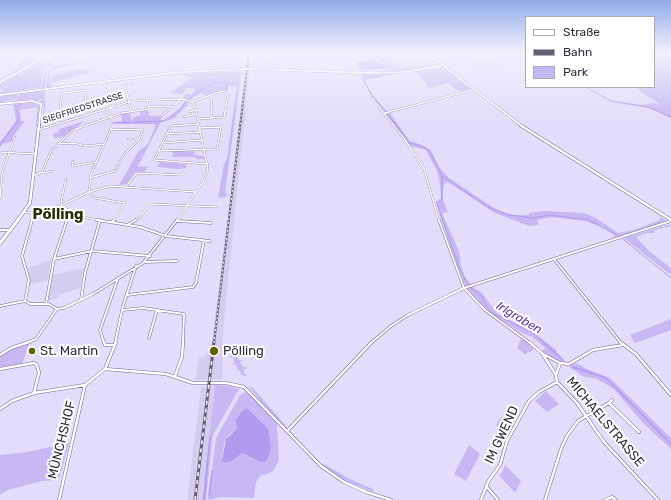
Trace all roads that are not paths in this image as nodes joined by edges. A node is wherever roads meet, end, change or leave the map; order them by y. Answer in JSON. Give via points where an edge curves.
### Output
{"nodes":[{"id":1,"x":14,"y":75,"type":"edge"},
{"id":2,"x":152,"y":75,"type":"edge"},
{"id":3,"x":359,"y":75,"type":"edge"},
{"id":4,"x":455,"y":75,"type":"edge"},
{"id":5,"x":0,"y":82,"type":"edge"},
{"id":6,"x":104,"y":83,"type":"dead end"},
{"id":7,"x":132,"y":83,"type":"dead end"},
{"id":8,"x":188,"y":88,"type":"dead end"},
{"id":9,"x":472,"y":90,"type":"junction"},
{"id":10,"x":0,"y":94,"type":"edge"},
{"id":11,"x":211,"y":95,"type":"junction"},
{"id":12,"x":147,"y":99,"type":"junction"},
{"id":13,"x":181,"y":99,"type":"junction"},
{"id":14,"x":130,"y":101,"type":"junction"},
{"id":15,"x":192,"y":103,"type":"junction"},
{"id":16,"x":0,"y":104,"type":"edge"},
{"id":17,"x":174,"y":106,"type":"junction"},
{"id":18,"x":111,"y":107,"type":"junction"},
{"id":19,"x":149,"y":108,"type":"junction"},
{"id":20,"x":196,"y":110,"type":"junction"},
{"id":21,"x":131,"y":111,"type":"junction"},
{"id":22,"x":189,"y":112,"type":"dead end"},
{"id":23,"x":384,"y":113,"type":"junction"},
{"id":24,"x":86,"y":114,"type":"junction"},
{"id":25,"x":197,"y":114,"type":"junction"},
{"id":26,"x":184,"y":117,"type":"dead end"},
{"id":27,"x":111,"y":118,"type":"junction"},
{"id":28,"x":212,"y":118,"type":"junction"},
{"id":29,"x":198,"y":119,"type":"junction"},
{"id":30,"x":58,"y":124,"type":"junction"},
{"id":31,"x":199,"y":124,"type":"junction"},
{"id":32,"x":200,"y":128,"type":"junction"},
{"id":33,"x":111,"y":129,"type":"junction"},
{"id":34,"x":38,"y":130,"type":"junction"},
{"id":35,"x":201,"y":132,"type":"junction"},
{"id":36,"x":167,"y":134,"type":"junction"},
{"id":37,"x":15,"y":137,"type":"dead end"},
{"id":38,"x":128,"y":139,"type":"dead end"},
{"id":39,"x":140,"y":139,"type":"junction"},
{"id":40,"x":202,"y":140,"type":"junction"},
{"id":41,"x":162,"y":143,"type":"junction"},
{"id":42,"x":57,"y":144,"type":"junction"},
{"id":43,"x":106,"y":144,"type":"junction"},
{"id":44,"x":205,"y":150,"type":"junction"},
{"id":45,"x":158,"y":151,"type":"junction"},
{"id":46,"x":0,"y":152,"type":"edge"},
{"id":47,"x":11,"y":152,"type":"junction"},
{"id":48,"x":35,"y":154,"type":"junction"},
{"id":49,"x":73,"y":161,"type":"dead end"},
{"id":50,"x":96,"y":162,"type":"junction"},
{"id":51,"x":189,"y":164,"type":"junction"},
{"id":52,"x":208,"y":164,"type":"junction"},
{"id":53,"x":53,"y":171,"type":"dead end"},
{"id":54,"x":40,"y":173,"type":"junction"},
{"id":55,"x":33,"y":176,"type":"junction"},
{"id":56,"x":90,"y":178,"type":"junction"},
{"id":57,"x":66,"y":179,"type":"dead end"},
{"id":58,"x":126,"y":186,"type":"junction"},
{"id":59,"x":89,"y":192,"type":"junction"},
{"id":60,"x":197,"y":192,"type":"junction"},
{"id":61,"x":0,"y":199,"type":"edge"},
{"id":62,"x":61,"y":206,"type":"junction"},
{"id":63,"x":186,"y":207,"type":"junction"},
{"id":64,"x":217,"y":207,"type":"dead end"},
{"id":65,"x":24,"y":212,"type":"junction"},
{"id":66,"x":70,"y":212,"type":"junction"},
{"id":67,"x":32,"y":213,"type":"junction"},
{"id":68,"x":100,"y":220,"type":"junction"},
{"id":69,"x":671,"y":220,"type":"edge"},
{"id":70,"x":177,"y":221,"type":"junction"},
{"id":71,"x":112,"y":222,"type":"junction"},
{"id":72,"x":211,"y":223,"type":"dead end"},
{"id":73,"x":127,"y":225,"type":"junction"},
{"id":74,"x":0,"y":230,"type":"edge"},
{"id":75,"x":9,"y":230,"type":"junction"},
{"id":76,"x":166,"y":236,"type":"junction"},
{"id":77,"x":204,"y":240,"type":"junction"},
{"id":78,"x":210,"y":241,"type":"dead end"},
{"id":79,"x":0,"y":243,"type":"edge"},
{"id":80,"x":92,"y":251,"type":"junction"},
{"id":81,"x":150,"y":256,"type":"junction"},
{"id":82,"x":54,"y":259,"type":"junction"},
{"id":83,"x":554,"y":259,"type":"junction"},
{"id":84,"x":177,"y":261,"type":"dead end"},
{"id":85,"x":143,"y":262,"type":"junction"},
{"id":86,"x":136,"y":266,"type":"junction"},
{"id":87,"x":118,"y":277,"type":"junction"},
{"id":88,"x":464,"y":288,"type":"junction"},
{"id":89,"x":127,"y":295,"type":"junction"},
{"id":90,"x":81,"y":300,"type":"junction"},
{"id":91,"x":25,"y":301,"type":"junction"},
{"id":92,"x":46,"y":304,"type":"junction"},
{"id":93,"x":0,"y":306,"type":"edge"},
{"id":94,"x":57,"y":310,"type":"junction"},
{"id":95,"x":122,"y":310,"type":"junction"},
{"id":96,"x":157,"y":310,"type":"junction"},
{"id":97,"x":149,"y":338,"type":"dead end"},
{"id":98,"x":115,"y":345,"type":"junction"},
{"id":99,"x":623,"y":345,"type":"junction"},
{"id":100,"x":542,"y":353,"type":"junction"},
{"id":101,"x":0,"y":355,"type":"edge"},
{"id":102,"x":560,"y":364,"type":"junction"},
{"id":103,"x":0,"y":369,"type":"edge"},
{"id":104,"x":105,"y":369,"type":"junction"},
{"id":105,"x":556,"y":375,"type":"junction"},
{"id":106,"x":175,"y":376,"type":"junction"},
{"id":107,"x":557,"y":382,"type":"junction"},
{"id":108,"x":85,"y":385,"type":"junction"},
{"id":109,"x":34,"y":393,"type":"junction"},
{"id":110,"x":671,"y":395,"type":"edge"},
{"id":111,"x":612,"y":400,"type":"dead end"},
{"id":112,"x":610,"y":404,"type":"junction"},
{"id":113,"x":1,"y":407,"type":"edge"},
{"id":114,"x":586,"y":416,"type":"junction"},
{"id":115,"x":287,"y":431,"type":"junction"},
{"id":116,"x":639,"y":432,"type":"dead end"},
{"id":117,"x":486,"y":486,"type":"junction"},
{"id":118,"x":59,"y":500,"type":"edge"},
{"id":119,"x":391,"y":500,"type":"edge"},
{"id":120,"x":481,"y":500,"type":"edge"},
{"id":121,"x":498,"y":500,"type":"edge"},
{"id":122,"x":545,"y":500,"type":"edge"},
{"id":123,"x":604,"y":500,"type":"edge"},
{"id":124,"x":616,"y":500,"type":"edge"},
{"id":125,"x":658,"y":500,"type":"edge"}],
"edges":[{"from":1,"to":5,"type":"street"},
{"from":2,"to":10,"type":"main road","bridge":true},
{"from":3,"to":23,"type":"street"},
{"from":4,"to":9,"type":"street","bridge":true},
{"from":6,"to":18,"type":"street"},
{"from":7,"to":14,"type":"street","via":[[125,85]]},
{"from":8,"to":13,"type":"street"},
{"from":9,"to":23,"type":"street"},
{"from":9,"to":69,"type":"street","via":[[539,138]]},
{"from":11,"to":15,"type":"street"},
{"from":11,"to":28,"type":"street"},
{"from":11,"to":28,"type":"street","via":[[222,91],[228,94],[224,117]]},
{"from":12,"to":13,"type":"street","name":"SIEGFRIEDSTRASSE"},
{"from":12,"to":14,"type":"street","name":"SIEGFRIEDSTRASSE"},
{"from":12,"to":19,"type":"street"},
{"from":13,"to":15,"type":"street","name":"SIEGFRIEDSTRASSE"},
{"from":13,"to":17,"type":"street"},
{"from":14,"to":18,"type":"street","name":"SIEGFRIEDSTRASSE"},
{"from":14,"to":21,"type":"street"},
{"from":15,"to":20,"type":"street"},
{"from":16,"to":34,"type":"street","via":[[32,101],[41,105]]},
{"from":17,"to":19,"type":"street"},
{"from":17,"to":19,"type":"street","via":[[161,116],[151,115]]},
{"from":18,"to":24,"type":"street","name":"SIEGFRIEDSTRASSE"},
{"from":18,"to":27,"type":"street"},
{"from":19,"to":21,"type":"street"},
{"from":20,"to":22,"type":"street"},
{"from":20,"to":25,"type":"street"},
{"from":21,"to":27,"type":"street"},
{"from":23,"to":88,"type":"street","via":[[424,169],[439,220]]},
{"from":24,"to":30,"type":"street","name":"SIEGFRIEDSTRASSE"},
{"from":24,"to":30,"type":"street","via":[[85,90],[63,93]]},
{"from":25,"to":26,"type":"street"},
{"from":25,"to":29,"type":"street"},
{"from":27,"to":33,"type":"street"},
{"from":27,"to":42,"type":"street","via":[[76,129]]},
{"from":28,"to":29,"type":"street"},
{"from":29,"to":31,"type":"street"},
{"from":30,"to":34,"type":"street","name":"SIEGFRIEDSTRASSE"},
{"from":31,"to":32,"type":"street"},
{"from":31,"to":36,"type":"street","via":[[171,126]]},
{"from":32,"to":35,"type":"street"},
{"from":32,"to":44,"type":"street","via":[[221,128],[218,148]]},
{"from":33,"to":39,"type":"street","via":[[142,129]]},
{"from":33,"to":43,"type":"street"},
{"from":34,"to":48,"type":"street"},
{"from":35,"to":36,"type":"street"},
{"from":35,"to":40,"type":"street"},
{"from":36,"to":41,"type":"street"},
{"from":37,"to":47,"type":"street"},
{"from":38,"to":39,"type":"street"},
{"from":39,"to":56,"type":"street","via":[[124,154],[113,172]]},
{"from":40,"to":41,"type":"street"},
{"from":40,"to":44,"type":"street"},
{"from":41,"to":45,"type":"street"},
{"from":42,"to":43,"type":"street"},
{"from":42,"to":54,"type":"street","via":[[49,153]]},
{"from":43,"to":50,"type":"street"},
{"from":44,"to":45,"type":"street"},
{"from":44,"to":52,"type":"street"},
{"from":45,"to":51,"type":"street","via":[[154,161]]},
{"from":46,"to":47,"type":"street"},
{"from":47,"to":48,"type":"street"},
{"from":47,"to":61,"type":"street","via":[[2,173]]},
{"from":48,"to":55,"type":"street"},
{"from":49,"to":50,"type":"street","via":[[72,166]]},
{"from":50,"to":56,"type":"street"},
{"from":51,"to":52,"type":"street"},
{"from":51,"to":58,"type":"street","via":[[182,175],[137,172]]},
{"from":52,"to":60,"type":"street","via":[[207,174]]},
{"from":53,"to":54,"type":"street"},
{"from":54,"to":55,"type":"street"},
{"from":55,"to":65,"type":"street","via":[[31,200]]},
{"from":56,"to":59,"type":"street"},
{"from":57,"to":62,"type":"street"},
{"from":58,"to":59,"type":"street","via":[[110,186]]},
{"from":58,"to":60,"type":"street"},
{"from":59,"to":62,"type":"street"},
{"from":59,"to":71,"type":"street","via":[[95,198],[125,203]]},
{"from":60,"to":63,"type":"street"},
{"from":62,"to":66,"type":"street"},
{"from":62,"to":67,"type":"street"},
{"from":63,"to":64,"type":"street"},
{"from":63,"to":70,"type":"street"},
{"from":63,"to":73,"type":"street","via":[[150,204],[140,216]]},
{"from":65,"to":67,"type":"street"},
{"from":65,"to":75,"type":"street"},
{"from":66,"to":68,"type":"street"},
{"from":66,"to":82,"type":"street"},
{"from":67,"to":91,"type":"street","via":[[22,256],[29,280]]},
{"from":68,"to":71,"type":"street"},
{"from":68,"to":80,"type":"street"},
{"from":69,"to":83,"type":"street"},
{"from":70,"to":72,"type":"street"},
{"from":70,"to":76,"type":"street"},
{"from":71,"to":73,"type":"street"},
{"from":73,"to":76,"type":"street","via":[[146,228]]},
{"from":74,"to":75,"type":"street"},
{"from":75,"to":79,"type":"street"},
{"from":76,"to":77,"type":"street"},
{"from":76,"to":81,"type":"street"},
{"from":77,"to":78,"type":"street"},
{"from":77,"to":89,"type":"street","via":[[196,283],[192,287]]},
{"from":80,"to":81,"type":"street"},
{"from":80,"to":82,"type":"street"},
{"from":80,"to":90,"type":"street","via":[[85,273]]},
{"from":81,"to":85,"type":"street"},
{"from":82,"to":92,"type":"street"},
{"from":83,"to":88,"type":"street"},
{"from":83,"to":99,"type":"street"},
{"from":84,"to":85,"type":"street"},
{"from":85,"to":86,"type":"street"},
{"from":86,"to":87,"type":"street"},
{"from":86,"to":89,"type":"street"},
{"from":87,"to":90,"type":"street"},
{"from":87,"to":98,"type":"street","via":[[100,332],[105,345]]},
{"from":88,"to":100,"type":"street","via":[[485,310]]},
{"from":88,"to":115,"type":"street","via":[[391,326],[374,340]]},
{"from":89,"to":95,"type":"street"},
{"from":90,"to":94,"type":"street"},
{"from":91,"to":92,"type":"street","via":[[30,304]]},
{"from":91,"to":93,"type":"street"},
{"from":92,"to":94,"type":"street"},
{"from":94,"to":101,"type":"street","via":[[36,339]]},
{"from":95,"to":96,"type":"street"},
{"from":95,"to":98,"type":"street"},
{"from":96,"to":97,"type":"street"},
{"from":96,"to":106,"type":"street","via":[[184,314],[182,357]]},
{"from":98,"to":104,"type":"street"},
{"from":99,"to":102,"type":"street","via":[[593,350],[568,364]]},
{"from":99,"to":110,"type":"street","via":[[636,354]]},
{"from":100,"to":102,"type":"street"},
{"from":100,"to":105,"type":"street","name":"MICHAELSTRASSE"},
{"from":102,"to":105,"type":"street"},
{"from":103,"to":109,"type":"street","via":[[34,363],[37,365],[39,373]]},
{"from":104,"to":106,"type":"street","via":[[142,370]]},
{"from":104,"to":108,"type":"street"},
{"from":105,"to":107,"type":"street","name":"MICHAELSTRASSE"},
{"from":106,"to":115,"type":"street","via":[[193,384],[230,383],[248,389]]},
{"from":107,"to":114,"type":"street","name":"MICHAELSTRASSE"},
{"from":107,"to":117,"type":"street","name":"IM GWEND","via":[[529,401],[507,441],[500,465]]},
{"from":108,"to":109,"type":"street"},
{"from":108,"to":118,"type":"street","name":"MÜNCHSHOF"},
{"from":109,"to":113,"type":"street"},
{"from":111,"to":112,"type":"street"},
{"from":112,"to":114,"type":"street","via":[[605,404]]},
{"from":112,"to":116,"type":"street"},
{"from":114,"to":122,"type":"street","via":[[578,421],[568,436],[552,473]]},
{"from":114,"to":125,"type":"street","name":"MICHAELSTRASSE","via":[[604,442]]},
{"from":115,"to":119,"type":"street","via":[[321,466],[344,482]]},
{"from":117,"to":120,"type":"street","name":"IM GWEND"},
{"from":117,"to":121,"type":"street"},
{"from":123,"to":124,"type":"street"}]}
